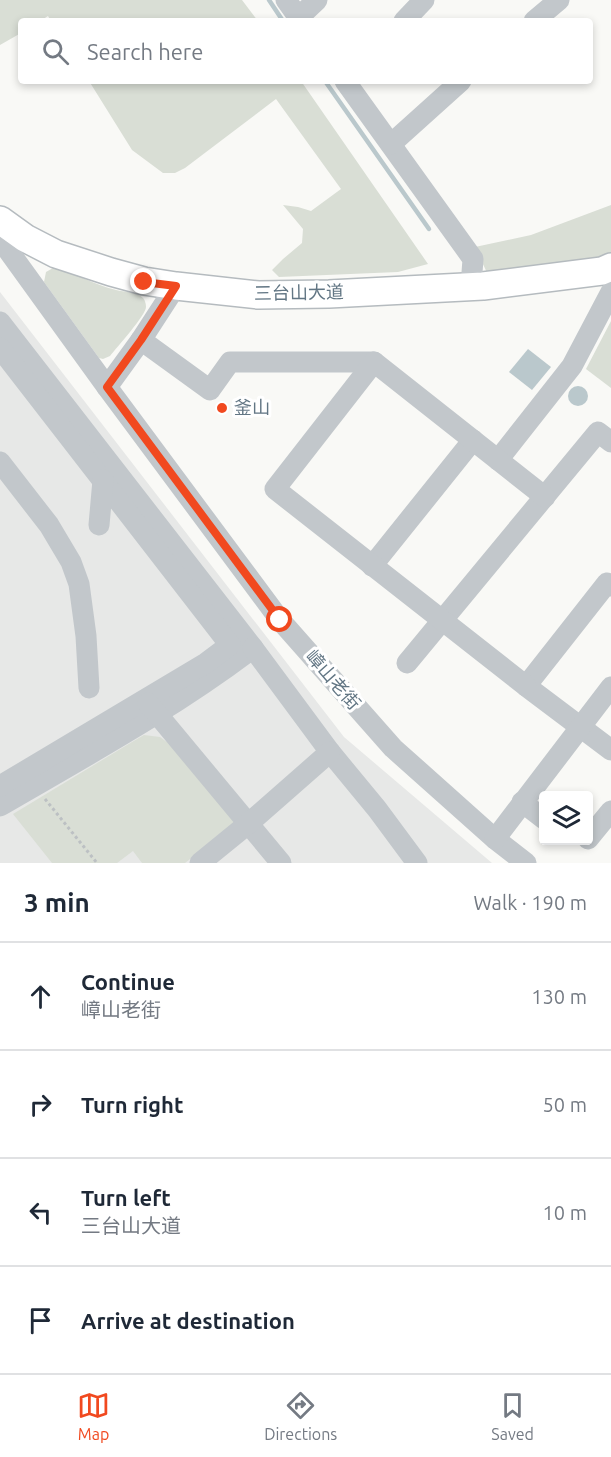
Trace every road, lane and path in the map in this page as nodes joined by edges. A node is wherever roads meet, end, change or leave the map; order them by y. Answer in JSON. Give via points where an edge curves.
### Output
{"nodes":[{"id":1,"x":286,"y":0,"type":"edge"},
{"id":2,"x":317,"y":0,"type":"edge"},
{"id":3,"x":424,"y":0,"type":"edge"},
{"id":4,"x":559,"y":0,"type":"edge"},
{"id":5,"x":299,"y":18,"type":"edge"},
{"id":6,"x":301,"y":18,"type":"edge"},
{"id":7,"x":407,"y":18,"type":"edge"},
{"id":8,"x":538,"y":18,"type":"edge"},
{"id":9,"x":347,"y":84,"type":"edge"},
{"id":10,"x":458,"y":84,"type":"edge"},
{"id":11,"x":391,"y":144,"type":"junction"},
{"id":12,"x":0,"y":220,"type":"edge"},
{"id":13,"x":0,"y":239,"type":"edge"},
{"id":14,"x":611,"y":267,"type":"edge"},
{"id":15,"x":176,"y":286,"type":"junction"},
{"id":16,"x":471,"y":286,"type":"junction"},
{"id":17,"x":611,"y":292,"type":"edge"},
{"id":18,"x":0,"y":322,"type":"edge"},
{"id":19,"x":141,"y":340,"type":"junction"},
{"id":20,"x":0,"y":348,"type":"edge"},
{"id":21,"x":374,"y":362,"type":"junction"},
{"id":22,"x":107,"y":387,"type":"junction"},
{"id":23,"x":473,"y":440,"type":"junction"},
{"id":24,"x":611,"y":442,"type":"edge"},
{"id":25,"x":498,"y":460,"type":"junction"},
{"id":26,"x":0,"y":462,"type":"edge"},
{"id":27,"x":103,"y":480,"type":"junction"},
{"id":28,"x":545,"y":497,"type":"junction"},
{"id":29,"x":99,"y":525,"type":"dead end"},
{"id":30,"x":372,"y":566,"type":"junction"},
{"id":31,"x":610,"y":582,"type":"edge"},
{"id":32,"x":442,"y":621,"type":"junction"},
{"id":33,"x":254,"y":648,"type":"junction"},
{"id":34,"x":407,"y":663,"type":"dead end"},
{"id":35,"x":526,"y":686,"type":"junction"},
{"id":36,"x":611,"y":687,"type":"edge"},
{"id":37,"x":89,"y":688,"type":"dead end"},
{"id":38,"x":151,"y":706,"type":"junction"},
{"id":39,"x":580,"y":727,"type":"junction"},
{"id":40,"x":611,"y":750,"type":"edge"},
{"id":41,"x":330,"y":752,"type":"junction"},
{"id":42,"x":0,"y":786,"type":"edge"},
{"id":43,"x":35,"y":786,"type":"junction"},
{"id":44,"x":522,"y":802,"type":"junction"},
{"id":45,"x":0,"y":806,"type":"edge"},
{"id":46,"x":611,"y":811,"type":"edge"},
{"id":47,"x":539,"y":816,"type":"edge"},
{"id":48,"x":249,"y":823,"type":"junction"},
{"id":49,"x":593,"y":834,"type":"edge"},
{"id":50,"x":495,"y":839,"type":"junction"},
{"id":51,"x":97,"y":863,"type":"edge"},
{"id":52,"x":200,"y":863,"type":"edge"},
{"id":53,"x":281,"y":863,"type":"edge"},
{"id":54,"x":417,"y":863,"type":"edge"},
{"id":55,"x":526,"y":863,"type":"edge"}],
"edges":[{"from":1,"to":5,"type":"street"},
{"from":2,"to":6,"type":"street"},
{"from":3,"to":7,"type":"street"},
{"from":4,"to":8,"type":"street"},
{"from":9,"to":11,"type":"street"},
{"from":10,"to":11,"type":"street"},
{"from":11,"to":16,"type":"street","via":[[473,259]]},
{"from":12,"to":15,"type":"main road","name":"三台山大道","via":[[56,254],[144,282]]},
{"from":13,"to":22,"type":"street","name":"嶂山老街"},
{"from":14,"to":16,"type":"main road","name":"三台山大道"},
{"from":15,"to":16,"type":"main road","name":"三台山大道","via":[[258,295]]},
{"from":15,"to":19,"type":"street"},
{"from":17,"to":25,"type":"street","via":[[572,366]]},
{"from":18,"to":33,"type":"street"},
{"from":19,"to":21,"type":"street","via":[[210,390],[230,363]]},
{"from":19,"to":22,"type":"street"},
{"from":20,"to":27,"type":"street"},
{"from":21,"to":23,"type":"street"},
{"from":21,"to":30,"type":"street","via":[[274,489]]},
{"from":22,"to":50,"type":"street","name":"嶂山老街","via":[[280,620],[393,748]]},
{"from":23,"to":25,"type":"street"},
{"from":23,"to":30,"type":"street"},
{"from":24,"to":28,"type":"street","via":[[598,432]]},
{"from":25,"to":28,"type":"street"},
{"from":26,"to":37,"type":"street","via":[[49,525],[71,562],[79,584]]},
{"from":27,"to":29,"type":"street"},
{"from":27,"to":38,"type":"street","via":[[230,645]]},
{"from":28,"to":32,"type":"street"},
{"from":30,"to":32,"type":"street"},
{"from":31,"to":35,"type":"street"},
{"from":32,"to":34,"type":"street"},
{"from":32,"to":35,"type":"street"},
{"from":33,"to":38,"type":"street","via":[[216,677]]},
{"from":33,"to":41,"type":"street"},
{"from":35,"to":39,"type":"street"},
{"from":36,"to":39,"type":"street"},
{"from":38,"to":42,"type":"street"},
{"from":38,"to":43,"type":"street"},
{"from":38,"to":48,"type":"street"},
{"from":39,"to":40,"type":"street"},
{"from":39,"to":44,"type":"street"},
{"from":41,"to":48,"type":"street"},
{"from":41,"to":54,"type":"street"},
{"from":43,"to":45,"type":"street"},
{"from":43,"to":51,"type":"path"},
{"from":44,"to":47,"type":"street"},
{"from":44,"to":50,"type":"street"},
{"from":46,"to":49,"type":"street"},
{"from":48,"to":52,"type":"street"},
{"from":48,"to":53,"type":"street"},
{"from":50,"to":55,"type":"street","name":"嶂山老街"}]}
